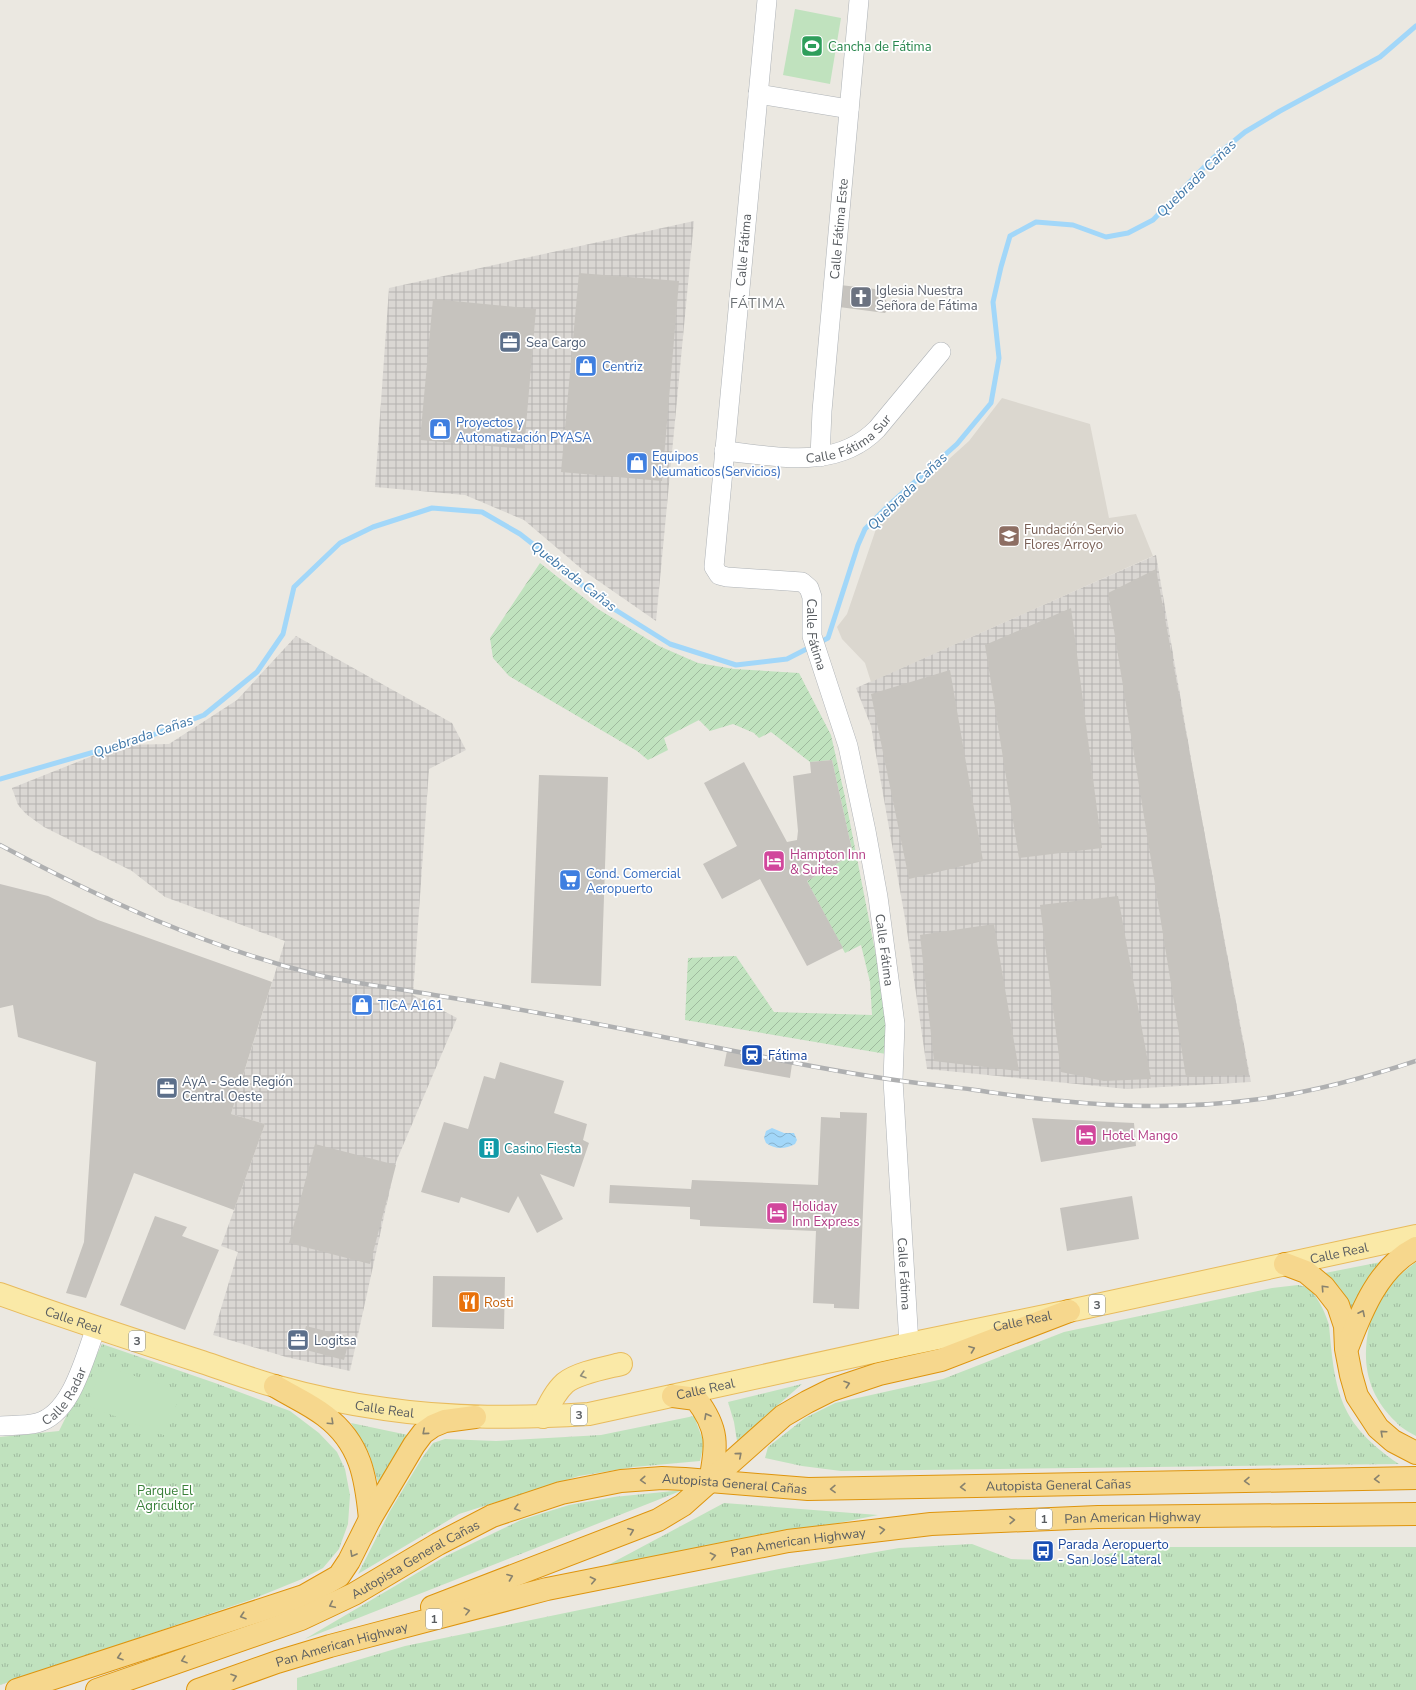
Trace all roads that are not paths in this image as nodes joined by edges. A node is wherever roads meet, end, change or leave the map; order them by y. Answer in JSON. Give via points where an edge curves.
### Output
{"nodes":[{"id":1,"x":766,"y":0,"type":"edge"},
{"id":2,"x":859,"y":0,"type":"edge"},
{"id":3,"x":758,"y":94,"type":"junction"},
{"id":4,"x":849,"y":109,"type":"junction"},
{"id":5,"x":941,"y":352,"type":"dead end"},
{"id":6,"x":724,"y":451,"type":"junction"},
{"id":7,"x":820,"y":457,"type":"junction"},
{"id":8,"x":1416,"y":1236,"type":"edge"},
{"id":9,"x":1416,"y":1248,"type":"edge"},
{"id":10,"x":1285,"y":1264,"type":"junction"},
{"id":11,"x":0,"y":1294,"type":"edge"},
{"id":12,"x":1070,"y":1311,"type":"junction"},
{"id":13,"x":96,"y":1328,"type":"junction"},
{"id":14,"x":909,"y":1344,"type":"junction"},
{"id":15,"x":1346,"y":1349,"type":"junction"},
{"id":16,"x":621,"y":1364,"type":"dead end"},
{"id":17,"x":275,"y":1386,"type":"junction"},
{"id":18,"x":673,"y":1396,"type":"junction"},
{"id":19,"x":474,"y":1417,"type":"junction"},
{"id":20,"x":543,"y":1417,"type":"junction"},
{"id":21,"x":0,"y":1426,"type":"edge"},
{"id":22,"x":1416,"y":1453,"type":"edge"},
{"id":23,"x":1416,"y":1478,"type":"edge"},
{"id":24,"x":710,"y":1481,"type":"junction"},
{"id":25,"x":1416,"y":1514,"type":"edge"},
{"id":26,"x":1233,"y":1516,"type":"junction"},
{"id":27,"x":370,"y":1519,"type":"junction"},
{"id":28,"x":1416,"y":1526,"type":"edge"},
{"id":29,"x":330,"y":1646,"type":"junction"},
{"id":30,"x":17,"y":1690,"type":"edge"},
{"id":31,"x":97,"y":1690,"type":"edge"},
{"id":32,"x":198,"y":1690,"type":"edge"}],
"edges":[{"from":1,"to":3,"type":"street","name":"Calle Fátima"},
{"from":2,"to":4,"type":"street","name":"Calle Fátima Este"},
{"from":3,"to":4,"type":"street"},
{"from":3,"to":6,"type":"street","name":"Calle Fátima"},
{"from":4,"to":7,"type":"street","name":"Calle Fátima Este"},
{"from":5,"to":7,"type":"street","name":"Calle Fátima Sur","via":[[870,437],[840,452]]},
{"from":6,"to":7,"type":"street","name":"Calle Fátima Sur","via":[[805,459]]},
{"from":6,"to":14,"type":"street","name":"Calle Fátima","via":[[714,567],[719,575],[727,577],[802,582],[809,588],[812,597],[812,636],[848,746],[866,831],[878,897],[895,1024],[893,1080]]},
{"from":8,"to":10,"type":"main road","name":"Calle Real","number":"3"},
{"from":15,"to":9,"type":"highway","one_way":true,"via":[[1375,1288],[1391,1266]]},
{"from":10,"to":12,"type":"main road","name":"Calle Real","number":"3"},
{"from":15,"to":10,"type":"highway","one_way":true,"via":[[1345,1326],[1338,1305],[1324,1286],[1306,1272]]},
{"from":11,"to":13,"type":"main road","name":"Calle Real","number":"3"},
{"from":12,"to":14,"type":"main road","name":"Calle Real","number":"3"},
{"from":24,"to":12,"type":"highway","one_way":true,"via":[[783,1416],[831,1390],[879,1374],[941,1360]]},
{"from":13,"to":17,"type":"main road","name":"Calle Real","number":"3"},
{"from":13,"to":21,"type":"street","name":"Calle Radar","via":[[70,1396],[55,1414],[37,1423]]},
{"from":14,"to":18,"type":"main road","name":"Calle Real","number":"3"},
{"from":22,"to":15,"type":"highway","one_way":true,"via":[[1393,1441],[1378,1428],[1367,1413],[1357,1396]]},
{"from":16,"to":20,"type":"main road","one_way":true,"via":[[574,1378],[566,1383],[557,1392]]},
{"from":17,"to":19,"type":"main road","name":"Calle Real","number":"3","via":[[384,1409]]},
{"from":17,"to":27,"type":"highway","one_way":true,"via":[[325,1416],[352,1446],[361,1464],[366,1484]]},
{"from":18,"to":20,"type":"main road","name":"Calle Real","number":"3","via":[[589,1414]]},
{"from":24,"to":18,"type":"highway","one_way":true,"via":[[715,1457],[715,1438],[711,1423],[696,1399]]},
{"from":19,"to":20,"type":"main road","name":"Calle Real","number":"3"},
{"from":19,"to":27,"type":"highway","one_way":true,"via":[[445,1421],[423,1433]]},
{"from":23,"to":24,"type":"highway","name":"Autopista General Cañas","one_way":true,"via":[[808,1489]]},
{"from":29,"to":24,"type":"highway","one_way":true,"via":[[658,1520],[683,1505]]},
{"from":24,"to":31,"type":"highway","name":"Autopista General Cañas","one_way":true,"via":[[662,1478],[621,1481],[560,1493],[492,1516],[438,1544],[354,1594],[301,1619]]},
{"from":25,"to":26,"type":"highway","name":"Pan American Highway","number":"1"},
{"from":26,"to":28,"type":"highway"},
{"from":29,"to":26,"type":"highway","name":"Pan American Highway","number":"1","one_way":true,"via":[[547,1590],[788,1541],[931,1524],[1098,1517]]},
{"from":27,"to":30,"type":"highway","one_way":true,"via":[[339,1576],[304,1596]]},
{"from":32,"to":29,"type":"highway","name":"Pan American Highway","number":"1","one_way":true}]}
